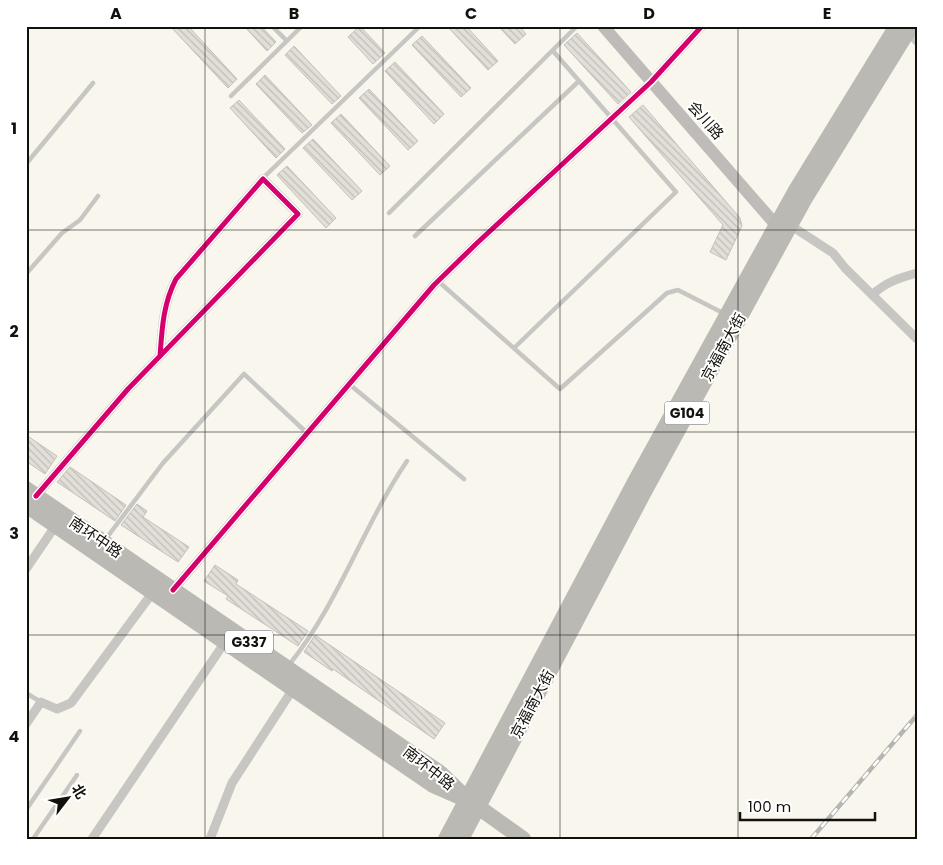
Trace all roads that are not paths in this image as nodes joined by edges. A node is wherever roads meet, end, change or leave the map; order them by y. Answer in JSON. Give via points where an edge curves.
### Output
{"nodes":[{"id":1,"x":272,"y":26,"type":"edge"},
{"id":2,"x":302,"y":26,"type":"edge"},
{"id":3,"x":420,"y":26,"type":"edge"},
{"id":4,"x":577,"y":26,"type":"edge"},
{"id":5,"x":603,"y":26,"type":"edge"},
{"id":6,"x":702,"y":26,"type":"edge"},
{"id":7,"x":908,"y":31,"type":"edge"},
{"id":8,"x":287,"y":41,"type":"junction"},
{"id":9,"x":553,"y":51,"type":"junction"},
{"id":10,"x":579,"y":81,"type":"junction"},
{"id":11,"x":651,"y":82,"type":"junction"},
{"id":12,"x":93,"y":83,"type":"dead end"},
{"id":13,"x":230,"y":96,"type":"dead end"},
{"id":14,"x":612,"y":118,"type":"junction"},
{"id":15,"x":26,"y":164,"type":"edge"},
{"id":16,"x":263,"y":179,"type":"junction"},
{"id":17,"x":98,"y":196,"type":"dead end"},
{"id":18,"x":389,"y":212,"type":"dead end"},
{"id":19,"x":784,"y":229,"type":"junction"},
{"id":20,"x":415,"y":236,"type":"dead end"},
{"id":21,"x":917,"y":273,"type":"edge"},
{"id":22,"x":26,"y":274,"type":"edge"},
{"id":23,"x":438,"y":281,"type":"junction"},
{"id":24,"x":872,"y":295,"type":"junction"},
{"id":25,"x":727,"y":315,"type":"junction"},
{"id":26,"x":917,"y":339,"type":"edge"},
{"id":27,"x":514,"y":348,"type":"junction"},
{"id":28,"x":160,"y":356,"type":"junction"},
{"id":29,"x":350,"y":384,"type":"junction"},
{"id":30,"x":307,"y":433,"type":"junction"},
{"id":31,"x":407,"y":461,"type":"dead end"},
{"id":32,"x":464,"y":479,"type":"dead end"},
{"id":33,"x":29,"y":497,"type":"edge"},
{"id":34,"x":56,"y":525,"type":"junction"},
{"id":35,"x":103,"y":542,"type":"junction"},
{"id":36,"x":26,"y":569,"type":"edge"},
{"id":37,"x":173,"y":590,"type":"junction"},
{"id":38,"x":153,"y":592,"type":"junction"},
{"id":39,"x":225,"y":642,"type":"junction"},
{"id":40,"x":286,"y":668,"type":"junction"},
{"id":41,"x":293,"y":689,"type":"junction"},
{"id":42,"x":26,"y":692,"type":"edge"},
{"id":43,"x":41,"y":702,"type":"junction"},
{"id":44,"x":26,"y":724,"type":"edge"},
{"id":45,"x":80,"y":731,"type":"dead end"},
{"id":46,"x":76,"y":775,"type":"dead end"},
{"id":47,"x":472,"y":803,"type":"junction"},
{"id":48,"x":26,"y":810,"type":"edge"},
{"id":49,"x":33,"y":839,"type":"edge"},
{"id":50,"x":92,"y":839,"type":"edge"},
{"id":51,"x":210,"y":839,"type":"edge"},
{"id":52,"x":446,"y":839,"type":"edge"},
{"id":53,"x":461,"y":839,"type":"edge"},
{"id":54,"x":523,"y":839,"type":"edge"}],
"edges":[{"from":1,"to":8,"type":"lane"},
{"from":2,"to":8,"type":"lane"},
{"from":3,"to":16,"type":"lane"},
{"from":4,"to":9,"type":"lane"},
{"from":5,"to":11,"type":"street","name":"会川路"},
{"from":6,"to":11,"type":"street"},
{"from":7,"to":19,"type":"highway","name":"京福南大街","number":"G104"},
{"from":8,"to":13,"type":"lane"},
{"from":9,"to":10,"type":"lane"},
{"from":9,"to":18,"type":"lane"},
{"from":10,"to":14,"type":"lane"},
{"from":10,"to":20,"type":"lane"},
{"from":11,"to":14,"type":"street"},
{"from":11,"to":19,"type":"street","name":"会川路"},
{"from":12,"to":15,"type":"lane"},
{"from":14,"to":23,"type":"street"},
{"from":14,"to":27,"type":"lane","via":[[676,192]]},
{"from":16,"to":28,"type":"street","via":[[176,279],[167,295],[162,315]]},
{"from":16,"to":28,"type":"street","via":[[298,214]]},
{"from":17,"to":22,"type":"lane","via":[[80,220],[62,233]]},
{"from":19,"to":24,"type":"street","via":[[833,253]]},
{"from":19,"to":25,"type":"highway","name":"京福南大街","number":"G104"},
{"from":19,"to":47,"type":"highway","name":"京福南大街","number":"G104"},
{"from":21,"to":24,"type":"street","via":[[894,279]]},
{"from":23,"to":27,"type":"lane"},
{"from":23,"to":29,"type":"street"},
{"from":24,"to":26,"type":"street"},
{"from":25,"to":27,"type":"lane","via":[[678,290],[666,293],[560,389]]},
{"from":25,"to":47,"type":"highway","name":"京福南大街","number":"G104"},
{"from":28,"to":33,"type":"street"},
{"from":29,"to":30,"type":"street"},
{"from":29,"to":32,"type":"lane"},
{"from":30,"to":35,"type":"lane","via":[[244,374],[163,463]]},
{"from":30,"to":37,"type":"street"},
{"from":31,"to":40,"type":"lane","via":[[388,488],[349,570],[317,627]]},
{"from":33,"to":34,"type":"highway","name":"南环中路","number":"G337"},
{"from":33,"to":35,"type":"highway","name":"南环中路","number":"G337"},
{"from":34,"to":36,"type":"street"},
{"from":34,"to":38,"type":"highway","name":"南环中路","number":"G337"},
{"from":35,"to":37,"type":"highway","name":"南环中路","number":"G337"},
{"from":37,"to":40,"type":"highway","name":"南环中路","number":"G337"},
{"from":38,"to":39,"type":"highway","name":"南环中路","number":"G337"},
{"from":38,"to":43,"type":"street","via":[[71,703],[57,709]]},
{"from":39,"to":41,"type":"highway","name":"南环中路","number":"G337"},
{"from":39,"to":50,"type":"street"},
{"from":40,"to":47,"type":"highway","name":"南环中路","number":"G337","via":[[440,773]]},
{"from":41,"to":47,"type":"highway","name":"南环中路","number":"G337","via":[[432,785]]},
{"from":41,"to":51,"type":"street","via":[[232,783]]},
{"from":42,"to":43,"type":"lane"},
{"from":43,"to":44,"type":"street"},
{"from":45,"to":48,"type":"lane"},
{"from":46,"to":49,"type":"lane"},
{"from":47,"to":52,"type":"highway","number":"G104"},
{"from":47,"to":53,"type":"highway","number":"G104"},
{"from":47,"to":54,"type":"highway","number":"G337"}]}
